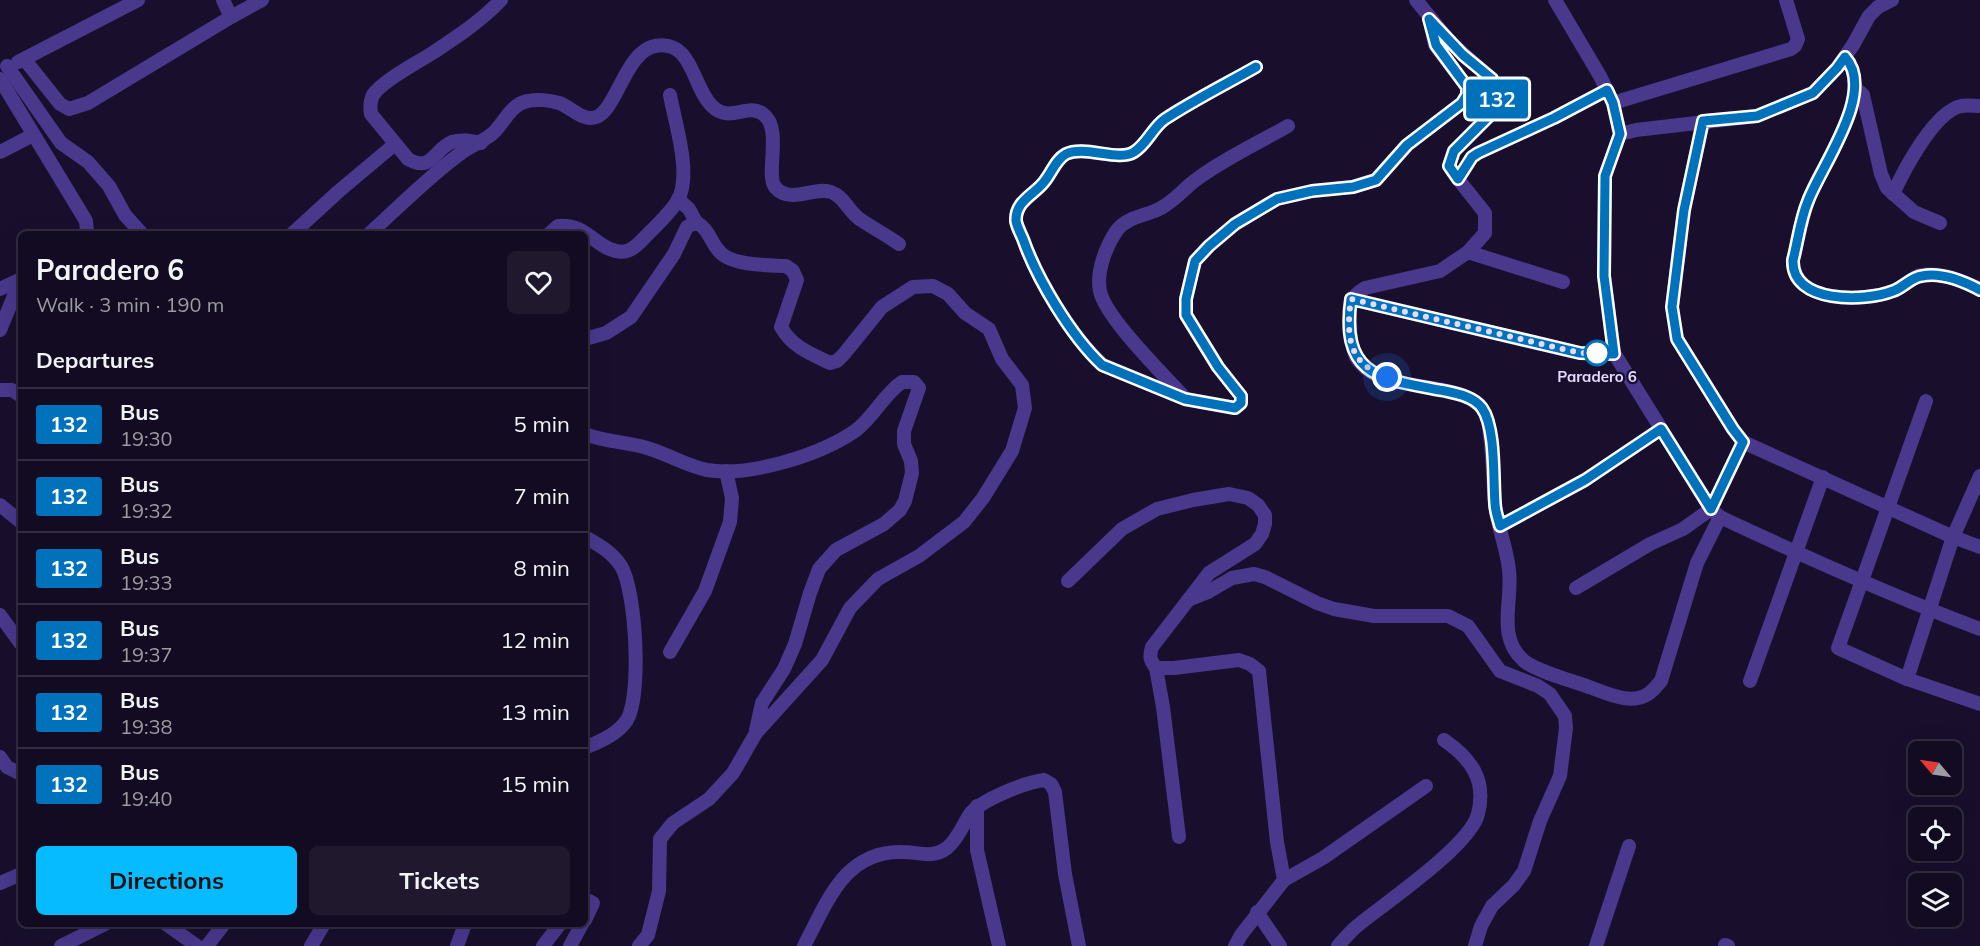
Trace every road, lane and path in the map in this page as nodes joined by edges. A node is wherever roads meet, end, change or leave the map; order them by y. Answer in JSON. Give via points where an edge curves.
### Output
{"nodes":[{"id":1,"x":138,"y":0,"type":"edge"},
{"id":2,"x":223,"y":0,"type":"edge"},
{"id":3,"x":262,"y":0,"type":"edge"},
{"id":4,"x":501,"y":0,"type":"edge"},
{"id":5,"x":1416,"y":0,"type":"edge"},
{"id":6,"x":1555,"y":0,"type":"edge"},
{"id":7,"x":1786,"y":0,"type":"edge"},
{"id":8,"x":1892,"y":0,"type":"edge"},
{"id":9,"x":1877,"y":4,"type":"edge"},
{"id":10,"x":231,"y":17,"type":"junction"},
{"id":11,"x":1429,"y":19,"type":"junction"},
{"id":12,"x":1845,"y":57,"type":"junction"},
{"id":13,"x":25,"y":60,"type":"junction"},
{"id":14,"x":1256,"y":67,"type":"dead end"},
{"id":15,"x":4,"y":68,"type":"edge"},
{"id":16,"x":0,"y":79,"type":"edge"},
{"id":17,"x":1607,"y":90,"type":"junction"},
{"id":18,"x":1855,"y":93,"type":"junction"},
{"id":19,"x":670,"y":95,"type":"dead end"},
{"id":20,"x":1613,"y":103,"type":"junction"},
{"id":21,"x":1980,"y":106,"type":"edge"},
{"id":22,"x":1703,"y":121,"type":"junction"},
{"id":23,"x":1288,"y":126,"type":"dead end"},
{"id":24,"x":1620,"y":134,"type":"junction"},
{"id":25,"x":33,"y":135,"type":"junction"},
{"id":26,"x":481,"y":142,"type":"junction"},
{"id":27,"x":395,"y":144,"type":"junction"},
{"id":28,"x":0,"y":152,"type":"edge"},
{"id":29,"x":1458,"y":179,"type":"junction"},
{"id":30,"x":1893,"y":194,"type":"junction"},
{"id":31,"x":678,"y":199,"type":"junction"},
{"id":32,"x":696,"y":222,"type":"junction"},
{"id":33,"x":1940,"y":223,"type":"dead end"},
{"id":34,"x":87,"y":231,"type":"edge"},
{"id":35,"x":139,"y":231,"type":"edge"},
{"id":36,"x":295,"y":231,"type":"edge"},
{"id":37,"x":372,"y":231,"type":"edge"},
{"id":38,"x":552,"y":231,"type":"edge"},
{"id":39,"x":583,"y":231,"type":"edge"},
{"id":40,"x":588,"y":234,"type":"edge"},
{"id":41,"x":899,"y":244,"type":"dead end"},
{"id":42,"x":1468,"y":252,"type":"junction"},
{"id":43,"x":18,"y":281,"type":"edge"},
{"id":44,"x":1563,"y":282,"type":"dead end"},
{"id":45,"x":18,"y":285,"type":"edge"},
{"id":46,"x":0,"y":289,"type":"edge"},
{"id":47,"x":1980,"y":290,"type":"edge"},
{"id":48,"x":1351,"y":299,"type":"junction"},
{"id":49,"x":0,"y":330,"type":"edge"},
{"id":50,"x":588,"y":338,"type":"edge"},
{"id":51,"x":1614,"y":354,"type":"junction"},
{"id":52,"x":0,"y":390,"type":"edge"},
{"id":53,"x":18,"y":394,"type":"edge"},
{"id":54,"x":1185,"y":399,"type":"junction"},
{"id":55,"x":1926,"y":401,"type":"dead end"},
{"id":56,"x":1661,"y":429,"type":"junction"},
{"id":57,"x":588,"y":435,"type":"edge"},
{"id":58,"x":1743,"y":442,"type":"junction"},
{"id":59,"x":726,"y":471,"type":"junction"},
{"id":60,"x":1980,"y":476,"type":"edge"},
{"id":61,"x":1823,"y":477,"type":"junction"},
{"id":62,"x":0,"y":505,"type":"edge"},
{"id":63,"x":1890,"y":507,"type":"junction"},
{"id":64,"x":1716,"y":513,"type":"junction"},
{"id":65,"x":18,"y":520,"type":"edge"},
{"id":66,"x":1500,"y":526,"type":"junction"},
{"id":67,"x":1953,"y":537,"type":"junction"},
{"id":68,"x":588,"y":539,"type":"edge"},
{"id":69,"x":1980,"y":547,"type":"edge"},
{"id":70,"x":1796,"y":553,"type":"junction"},
{"id":71,"x":1068,"y":581,"type":"dead end"},
{"id":72,"x":1863,"y":581,"type":"junction"},
{"id":73,"x":1576,"y":588,"type":"dead end"},
{"id":74,"x":1188,"y":600,"type":"junction"},
{"id":75,"x":1929,"y":610,"type":"junction"},
{"id":76,"x":0,"y":615,"type":"edge"},
{"id":77,"x":1980,"y":629,"type":"edge"},
{"id":78,"x":18,"y":640,"type":"edge"},
{"id":79,"x":670,"y":652,"type":"dead end"},
{"id":80,"x":1156,"y":668,"type":"junction"},
{"id":81,"x":1907,"y":679,"type":"junction"},
{"id":82,"x":1750,"y":681,"type":"dead end"},
{"id":83,"x":1980,"y":704,"type":"edge"},
{"id":84,"x":756,"y":733,"type":"junction"},
{"id":85,"x":1444,"y":740,"type":"dead end"},
{"id":86,"x":588,"y":747,"type":"edge"},
{"id":87,"x":0,"y":757,"type":"edge"},
{"id":88,"x":18,"y":772,"type":"edge"},
{"id":89,"x":1426,"y":786,"type":"dead end"},
{"id":90,"x":977,"y":806,"type":"junction"},
{"id":91,"x":1179,"y":837,"type":"dead end"},
{"id":92,"x":1629,"y":846,"type":"dead end"},
{"id":93,"x":18,"y":875,"type":"edge"},
{"id":94,"x":1284,"y":880,"type":"junction"},
{"id":95,"x":0,"y":883,"type":"edge"},
{"id":96,"x":588,"y":900,"type":"edge"},
{"id":97,"x":1257,"y":912,"type":"junction"},
{"id":98,"x":588,"y":914,"type":"edge"},
{"id":99,"x":99,"y":927,"type":"edge"},
{"id":100,"x":170,"y":927,"type":"edge"},
{"id":101,"x":222,"y":927,"type":"edge"},
{"id":102,"x":322,"y":927,"type":"edge"},
{"id":103,"x":464,"y":927,"type":"edge"},
{"id":104,"x":558,"y":927,"type":"edge"},
{"id":105,"x":580,"y":927,"type":"edge"},
{"id":106,"x":1076,"y":944,"type":"edge"},
{"id":107,"x":61,"y":946,"type":"edge"},
{"id":108,"x":197,"y":946,"type":"edge"},
{"id":109,"x":207,"y":946,"type":"edge"},
{"id":110,"x":311,"y":946,"type":"edge"},
{"id":111,"x":457,"y":946,"type":"edge"},
{"id":112,"x":543,"y":946,"type":"edge"},
{"id":113,"x":570,"y":946,"type":"edge"},
{"id":114,"x":639,"y":946,"type":"edge"},
{"id":115,"x":804,"y":946,"type":"edge"},
{"id":116,"x":999,"y":946,"type":"edge"},
{"id":117,"x":1235,"y":946,"type":"edge"},
{"id":118,"x":1280,"y":946,"type":"edge"},
{"id":119,"x":1338,"y":946,"type":"edge"},
{"id":120,"x":1475,"y":946,"type":"edge"},
{"id":121,"x":1596,"y":946,"type":"edge"}],
"edges":[{"from":1,"to":13,"type":"street"},
{"from":2,"to":10,"type":"street"},
{"from":3,"to":10,"type":"street"},
{"from":4,"to":27,"type":"street","via":[[477,23],[374,94],[371,114]]},
{"from":5,"to":11,"type":"street"},
{"from":6,"to":17,"type":"street"},
{"from":7,"to":20,"type":"street","via":[[1798,39],[1791,49]]},
{"from":8,"to":9,"type":"street"},
{"from":9,"to":12,"type":"street"},
{"from":10,"to":13,"type":"street","via":[[88,104],[69,110]]},
{"from":11,"to":29,"type":"street","via":[[1492,79],[1498,95],[1495,110],[1454,151],[1449,166]]},
{"from":11,"to":54,"type":"street","via":[[1436,45],[1467,87],[1462,103],[1407,145],[1376,180],[1277,199],[1235,224],[1209,246],[1195,261],[1186,315],[1241,396],[1241,403],[1235,408]]},
{"from":12,"to":18,"type":"street","via":[[1854,71]]},
{"from":12,"to":22,"type":"street","via":[[1813,93],[1757,116]]},
{"from":13,"to":15,"type":"street"},
{"from":14,"to":54,"type":"street","via":[[1163,120],[1133,153],[1066,154],[1043,184],[1025,198],[1016,221],[1044,285],[1092,355],[1102,365]]},
{"from":15,"to":35,"type":"street","via":[[61,143],[88,162],[109,186]]},
{"from":16,"to":25,"type":"street"},
{"from":17,"to":20,"type":"street"},
{"from":17,"to":29,"type":"street","via":[[1478,153]]},
{"from":18,"to":30,"type":"street","via":[[1863,95],[1881,174]]},
{"from":18,"to":47,"type":"street","via":[[1803,217],[1793,260],[1798,280],[1812,290],[1859,299],[1892,292],[1921,276],[1952,278]]},
{"from":19,"to":31,"type":"street","via":[[683,174]]},
{"from":20,"to":24,"type":"street"},
{"from":21,"to":30,"type":"street","via":[[1960,106],[1948,112],[1912,155]]},
{"from":22,"to":24,"type":"street"},
{"from":22,"to":58,"type":"street","via":[[1684,210],[1672,307],[1677,339]]},
{"from":23,"to":54,"type":"street","via":[[1192,183],[1161,209],[1129,219],[1118,230],[1103,259],[1100,291],[1107,307]]},
{"from":24,"to":51,"type":"street","via":[[1605,176],[1604,276]]},
{"from":25,"to":28,"type":"street"},
{"from":25,"to":34,"type":"street","via":[[87,221]]},
{"from":26,"to":27,"type":"street","via":[[452,142],[432,160],[420,163],[408,159]]},
{"from":26,"to":37,"type":"street","via":[[446,166]]},
{"from":26,"to":41,"type":"street","via":[[514,107],[525,102],[550,101],[587,118],[599,116],[643,53],[657,45],[673,47],[686,57],[701,91],[714,108],[727,114],[756,110],[769,120],[774,155],[771,178],[780,192],[832,192],[861,220]]},
{"from":27,"to":36,"type":"street"},
{"from":29,"to":42,"type":"street","via":[[1485,213],[1485,233]]},
{"from":30,"to":33,"type":"street","via":[[1914,212]]},
{"from":31,"to":32,"type":"street"},
{"from":31,"to":40,"type":"street","via":[[653,229],[626,251],[612,250]]},
{"from":32,"to":50,"type":"street","via":[[687,227],[674,254],[631,316],[606,333]]},
{"from":32,"to":84,"type":"street","via":[[705,227],[719,252],[730,260],[786,266],[793,271],[797,279],[781,327],[804,351],[830,363],[844,354],[882,308],[913,287],[933,286],[948,294],[965,313],[988,329],[1002,359],[1022,385],[1025,408],[1012,451],[964,522],[919,556],[878,579],[850,608],[822,660]]},
{"from":38,"to":39,"type":"street","via":[[558,226]]},
{"from":42,"to":44,"type":"street"},
{"from":42,"to":48,"type":"street","via":[[1440,271],[1365,288]]},
{"from":43,"to":46,"type":"street"},
{"from":45,"to":49,"type":"street"},
{"from":48,"to":51,"type":"street","via":[[1580,353]]},
{"from":48,"to":66,"type":"street","via":[[1351,340],[1363,366],[1402,382],[1468,397],[1480,406],[1487,417]]},
{"from":51,"to":56,"type":"street"},
{"from":52,"to":53,"type":"street"},
{"from":55,"to":63,"type":"street"},
{"from":56,"to":64,"type":"street"},
{"from":56,"to":66,"type":"street","via":[[1585,480]]},
{"from":57,"to":59,"type":"street","via":[[649,448],[697,468]]},
{"from":58,"to":61,"type":"street"},
{"from":58,"to":64,"type":"street"},
{"from":59,"to":79,"type":"street","via":[[732,498],[730,522],[705,591]]},
{"from":59,"to":84,"type":"street","via":[[777,463],[825,447],[864,424],[902,382],[914,382],[919,388],[904,431],[912,473],[905,501],[884,524],[836,550],[819,569],[793,651],[762,703]]},
{"from":60,"to":67,"type":"street"},
{"from":61,"to":63,"type":"street"},
{"from":61,"to":70,"type":"street"},
{"from":62,"to":65,"type":"street"},
{"from":63,"to":67,"type":"street"},
{"from":63,"to":72,"type":"street"},
{"from":64,"to":66,"type":"street","via":[[1661,681],[1648,694],[1631,699],[1538,668],[1516,652],[1509,637],[1509,570]]},
{"from":64,"to":70,"type":"street"},
{"from":64,"to":73,"type":"street","via":[[1663,536]]},
{"from":67,"to":69,"type":"street"},
{"from":67,"to":75,"type":"street"},
{"from":68,"to":86,"type":"street","via":[[610,553],[626,575],[636,678],[632,707],[624,724],[614,734]]},
{"from":70,"to":72,"type":"street"},
{"from":70,"to":82,"type":"street"},
{"from":71,"to":74,"type":"street","via":[[1122,529],[1157,509],[1229,494],[1248,498],[1264,515],[1262,534],[1255,544],[1209,573]]},
{"from":72,"to":75,"type":"street"},
{"from":72,"to":81,"type":"street","via":[[1838,648]]},
{"from":74,"to":80,"type":"street","via":[[1152,647],[1150,661]]},
{"from":74,"to":120,"type":"street","via":[[1232,578],[1254,574],[1334,609],[1374,616],[1448,616],[1468,626],[1500,671],[1550,694],[1565,716],[1560,776],[1524,871],[1492,906]]},
{"from":75,"to":77,"type":"street"},
{"from":75,"to":81,"type":"street"},
{"from":76,"to":78,"type":"street"},
{"from":80,"to":91,"type":"street"},
{"from":80,"to":94,"type":"street","via":[[1239,660],[1259,671]]},
{"from":81,"to":83,"type":"street"},
{"from":84,"to":114,"type":"street","via":[[733,773],[709,799],[673,822],[660,838],[659,891],[648,935]]},
{"from":85,"to":119,"type":"street","via":[[1461,752],[1477,772],[1478,815],[1453,849]]},
{"from":87,"to":88,"type":"street","via":[[7,767]]},
{"from":89,"to":94,"type":"street","via":[[1323,858]]},
{"from":90,"to":106,"type":"street","via":[[1039,781],[1051,784]]},
{"from":90,"to":115,"type":"street","via":[[952,843],[940,852],[927,856],[890,853],[851,869],[834,888]]},
{"from":90,"to":116,"type":"street","via":[[977,850]]},
{"from":92,"to":121,"type":"street"},
{"from":93,"to":95,"type":"street"},
{"from":94,"to":97,"type":"street"},
{"from":96,"to":98,"type":"street","via":[[593,903]]},
{"from":97,"to":117,"type":"street"},
{"from":97,"to":118,"type":"street"},
{"from":99,"to":107,"type":"street"},
{"from":100,"to":108,"type":"street"},
{"from":101,"to":109,"type":"street"},
{"from":102,"to":110,"type":"street"},
{"from":103,"to":111,"type":"street"},
{"from":104,"to":112,"type":"street"},
{"from":105,"to":113,"type":"street"}]}
